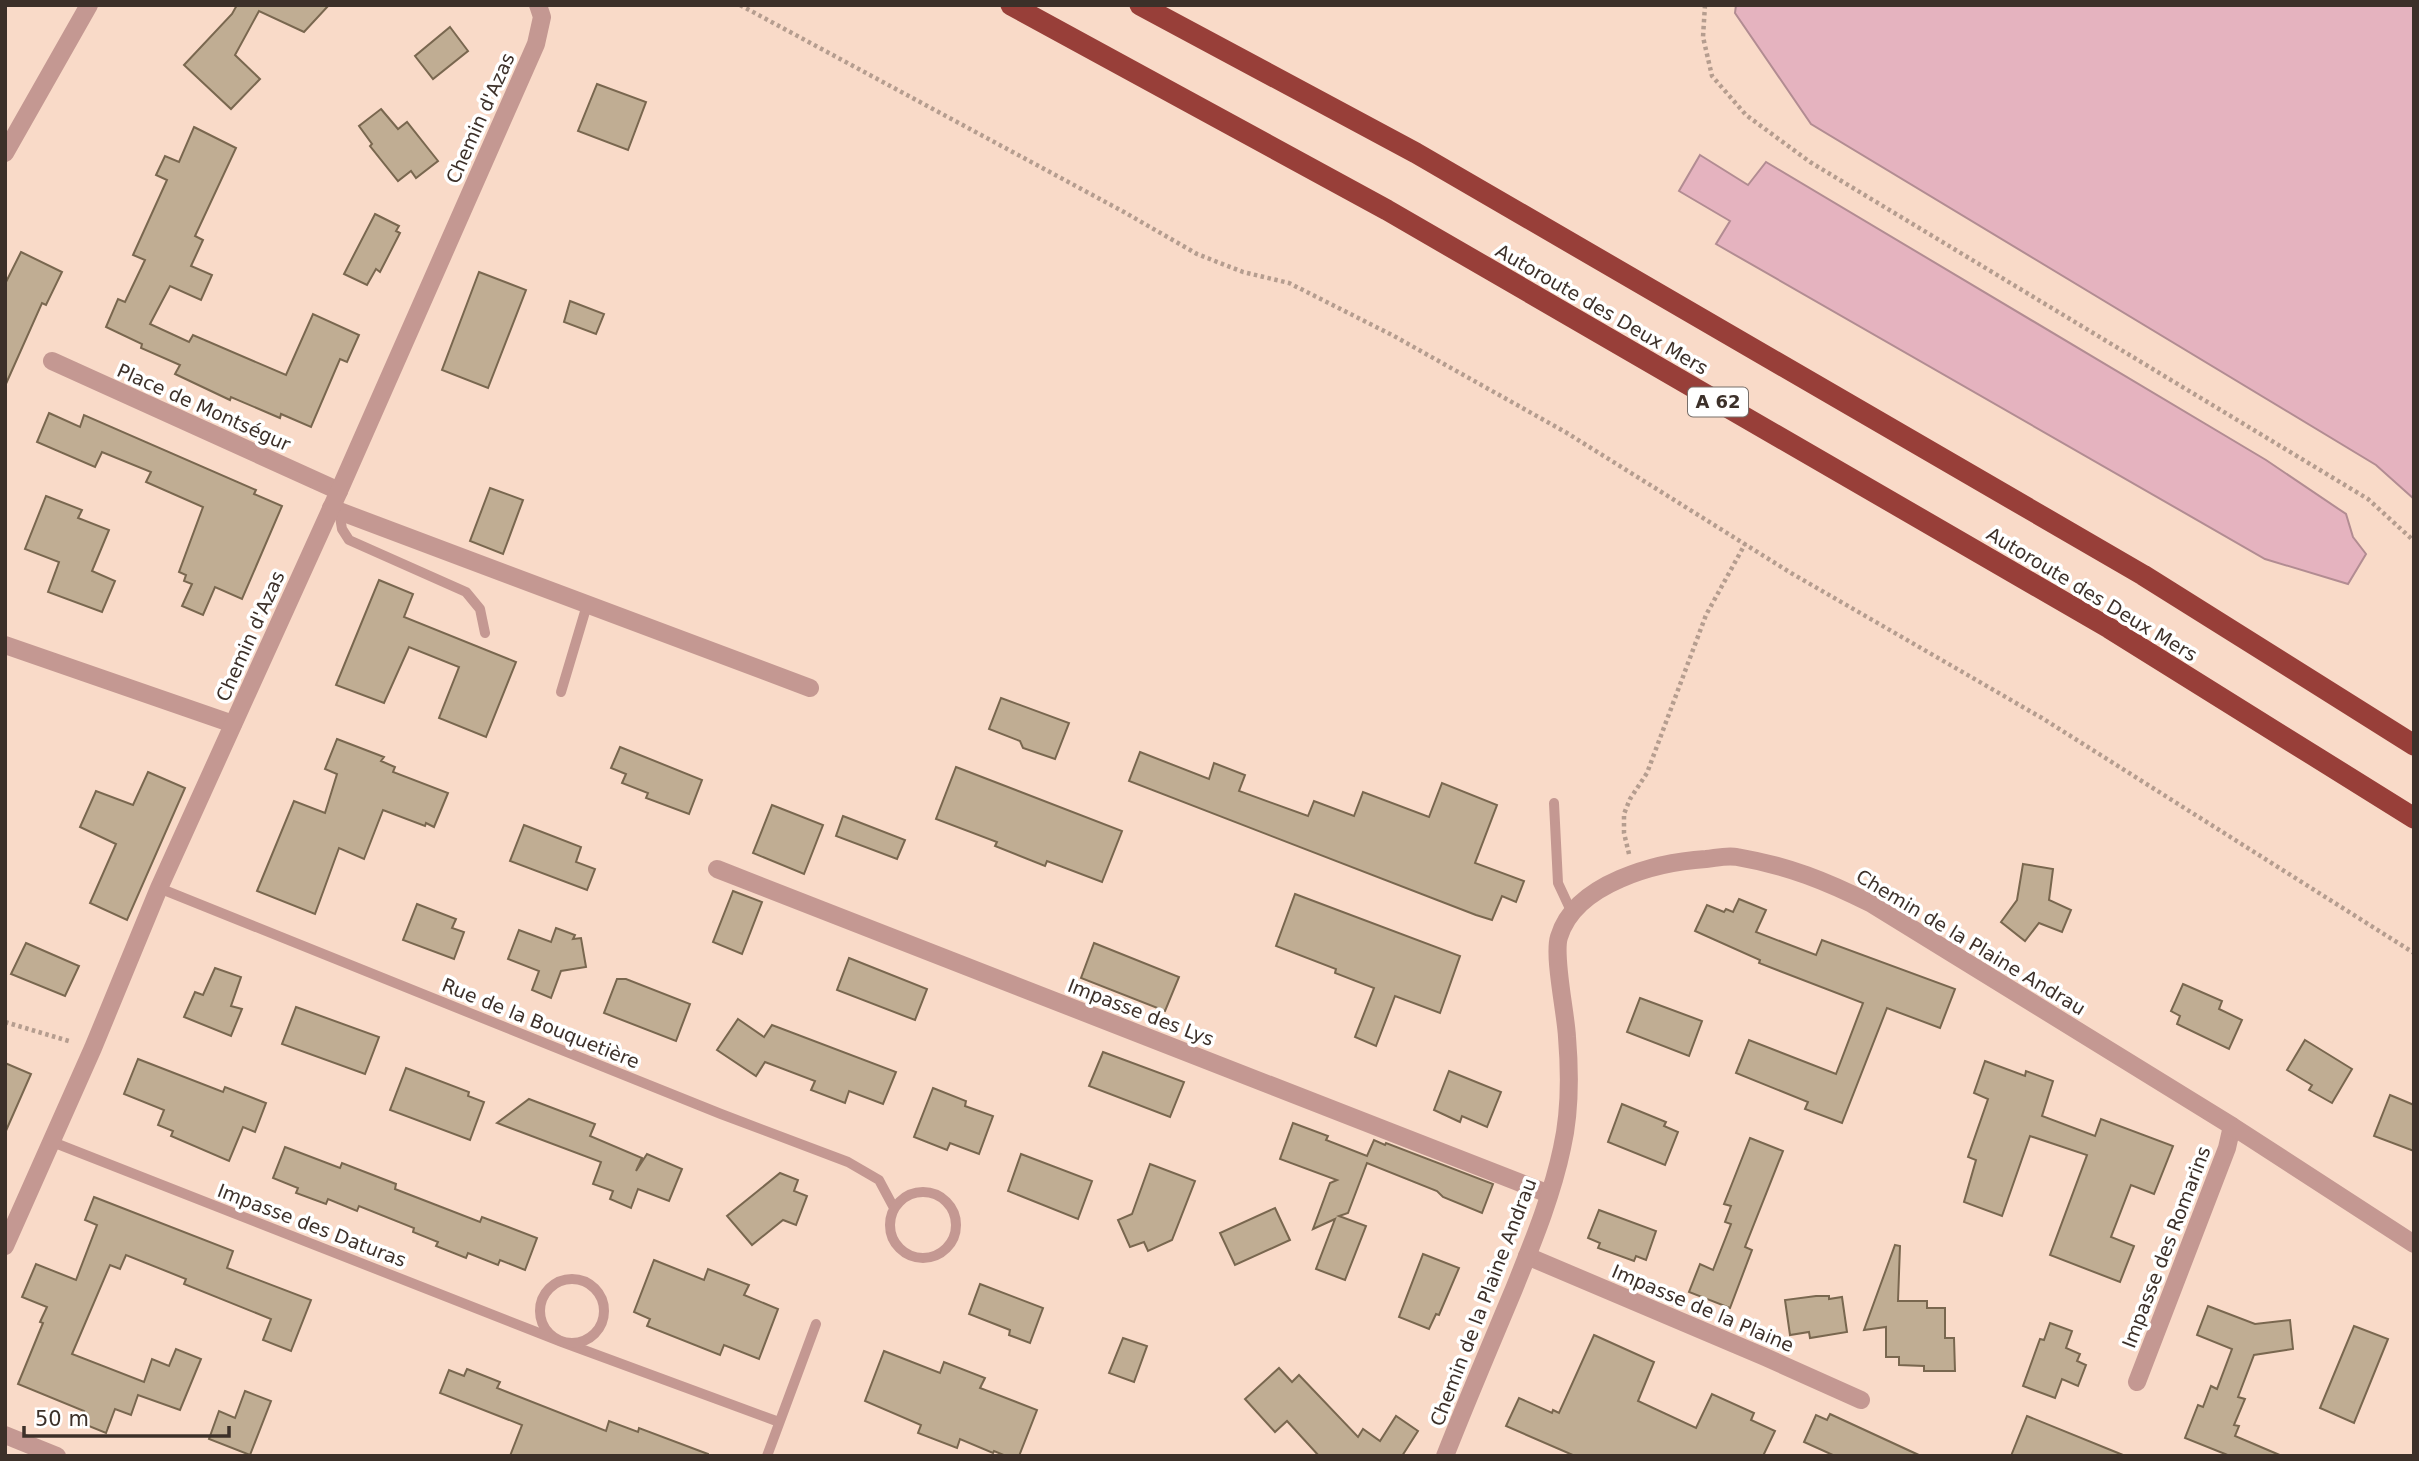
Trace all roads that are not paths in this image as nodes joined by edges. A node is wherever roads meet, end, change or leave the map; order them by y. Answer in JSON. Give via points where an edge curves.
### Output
{"nodes":[{"id":1,"x":89,"y":5,"type":"edge"},
{"id":2,"x":538,"y":5,"type":"edge"},
{"id":3,"x":1011,"y":5,"type":"edge"},
{"id":4,"x":1140,"y":5,"type":"edge"},
{"id":5,"x":5,"y":153,"type":"edge"},
{"id":6,"x":52,"y":361,"type":"dead end"},
{"id":7,"x":339,"y":491,"type":"junction"},
{"id":8,"x":335,"y":509,"type":"junction"},
{"id":9,"x":587,"y":605,"type":"junction"},
{"id":10,"x":485,"y":633,"type":"dead end"},
{"id":11,"x":5,"y":645,"type":"edge"},
{"id":12,"x":810,"y":688,"type":"dead end"},
{"id":13,"x":561,"y":692,"type":"dead end"},
{"id":14,"x":233,"y":724,"type":"junction"},
{"id":15,"x":2414,"y":745,"type":"edge"},
{"id":16,"x":1554,"y":803,"type":"dead end"},
{"id":17,"x":2414,"y":818,"type":"edge"},
{"id":18,"x":717,"y":869,"type":"dead end"},
{"id":19,"x":159,"y":888,"type":"junction"},
{"id":20,"x":1572,"y":913,"type":"junction"},
{"id":21,"x":2232,"y":1126,"type":"junction"},
{"id":22,"x":50,"y":1141,"type":"junction"},
{"id":23,"x":1549,"y":1194,"type":"junction"},
{"id":24,"x":894,"y":1208,"type":"junction"},
{"id":25,"x":2414,"y":1244,"type":"edge"},
{"id":26,"x":5,"y":1246,"type":"edge"},
{"id":27,"x":1527,"y":1256,"type":"junction"},
{"id":28,"x":816,"y":1324,"type":"dead end"},
{"id":29,"x":562,"y":1342,"type":"junction"},
{"id":30,"x":2137,"y":1382,"type":"dead end"},
{"id":31,"x":1861,"y":1400,"type":"dead end"},
{"id":32,"x":779,"y":1422,"type":"junction"},
{"id":33,"x":5,"y":1435,"type":"edge"},
{"id":34,"x":1451,"y":1454,"type":"edge"},
{"id":35,"x":57,"y":1456,"type":"edge"},
{"id":36,"x":768,"y":1456,"type":"edge"}],
"edges":[{"from":1,"to":5,"type":"street"},
{"from":2,"to":7,"type":"street","name":"Chemin d'Azas","via":[[542,17],[536,44]]},
{"from":3,"to":17,"type":"highway","name":"Autoroute des Deux Mers","number":"A 62","via":[[1387,210],[2073,607]]},
{"from":4,"to":15,"type":"highway","name":"Autoroute des Deux Mers","via":[[1416,153],[2143,575]]},
{"from":6,"to":7,"type":"street","name":"Place de Montségur"},
{"from":7,"to":8,"type":"street","name":"Chemin d'Azas"},
{"from":8,"to":9,"type":"street"},
{"from":8,"to":10,"type":"lane","via":[[349,540],[466,592],[480,609]]},
{"from":8,"to":14,"type":"street","name":"Chemin d'Azas"},
{"from":9,"to":12,"type":"street"},
{"from":9,"to":13,"type":"lane"},
{"from":11,"to":14,"type":"street"},
{"from":14,"to":19,"type":"street","name":"Chemin d'Azas"},
{"from":16,"to":20,"type":"lane","via":[[1558,883]]},
{"from":18,"to":23,"type":"street","name":"Impasse des Lys"},
{"from":19,"to":22,"type":"street","name":"Chemin d'Azas"},
{"from":19,"to":24,"type":"lane","name":"Rue de la Bouquetière","via":[[848,1161],[879,1180]]},
{"from":20,"to":21,"type":"street","name":"Chemin de la Plaine Andrau","via":[[1625,875],[1677,861],[1734,856],[1794,870],[1872,904]]},
{"from":20,"to":23,"type":"street","name":"Chemin de la Plaine Andrau","via":[[1559,938],[1568,1095],[1563,1147]]},
{"from":21,"to":25,"type":"street","name":"Chemin de la Plaine Andrau"},
{"from":21,"to":30,"type":"street","name":"Impasse des Romarins"},
{"from":22,"to":26,"type":"street","name":"Chemin d'Azas"},
{"from":22,"to":29,"type":"lane","name":"Impasse des Daturas"},
{"from":23,"to":27,"type":"street","name":"Chemin de la Plaine Andrau"},
{"from":24,"to":24,"type":"lane","via":[[891,1237],[906,1255],[926,1259],[949,1247],[957,1220],[942,1197],[919,1192]]},
{"from":27,"to":31,"type":"street","name":"Impasse de la Plaine"},
{"from":27,"to":34,"type":"street","name":"Chemin de la Plaine Andrau"},
{"from":28,"to":32,"type":"lane"},
{"from":29,"to":29,"type":"lane","via":[[589,1339],[604,1321],[605,1305],[586,1281],[556,1282],[542,1298],[542,1324]]},
{"from":29,"to":32,"type":"lane","name":"Impasse des Daturas"},
{"from":32,"to":36,"type":"lane"},
{"from":33,"to":35,"type":"street"}]}
